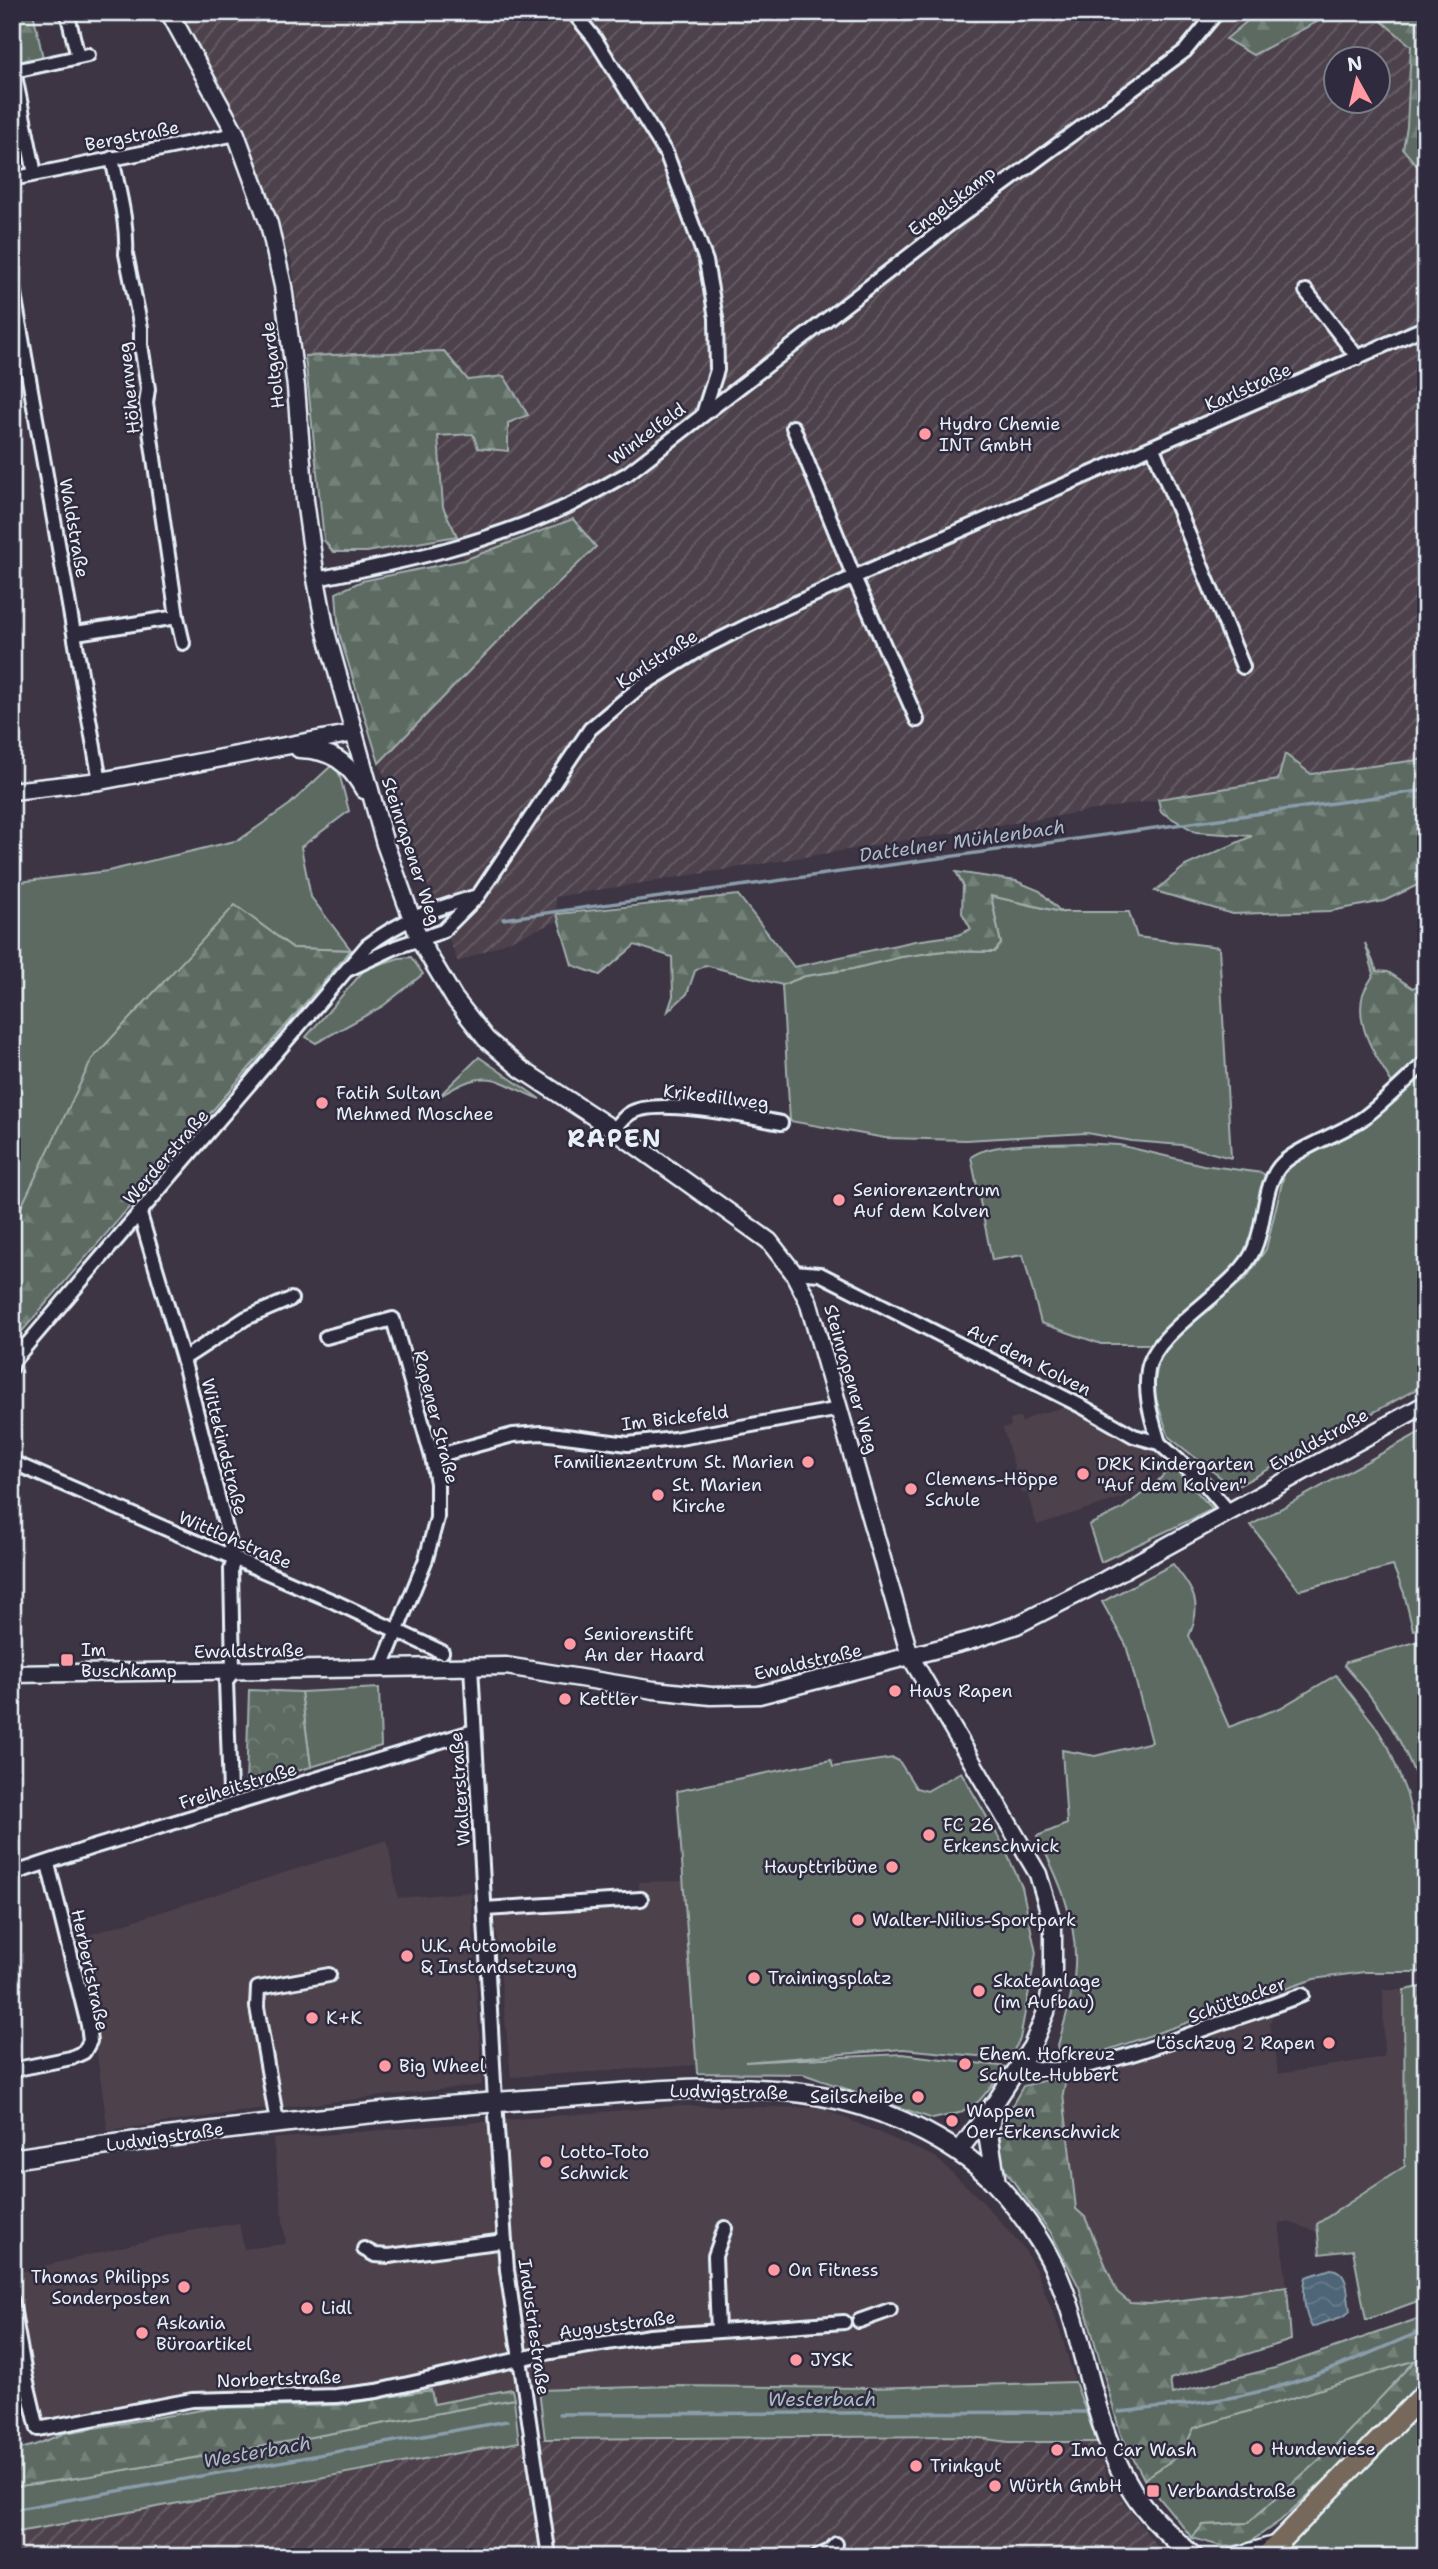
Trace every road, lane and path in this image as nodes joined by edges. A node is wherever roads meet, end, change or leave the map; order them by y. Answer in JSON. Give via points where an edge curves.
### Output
{"nodes":[{"id":1,"x":67,"y":12,"type":"edge"},
{"id":2,"x":169,"y":12,"type":"edge"},
{"id":3,"x":573,"y":12,"type":"edge"},
{"id":4,"x":1217,"y":12,"type":"edge"},
{"id":5,"x":236,"y":134,"type":"junction"},
{"id":6,"x":112,"y":158,"type":"junction"},
{"id":7,"x":35,"y":174,"type":"junction"},
{"id":8,"x":12,"y":179,"type":"edge"},
{"id":9,"x":12,"y":282,"type":"edge"},
{"id":10,"x":1306,"y":291,"type":"dead end"},
{"id":11,"x":1426,"y":327,"type":"edge"},
{"id":12,"x":1358,"y":358,"type":"junction"},
{"id":13,"x":703,"y":414,"type":"junction"},
{"id":14,"x":793,"y":427,"type":"dead end"},
{"id":15,"x":1153,"y":448,"type":"junction"},
{"id":16,"x":854,"y":577,"type":"junction"},
{"id":17,"x":316,"y":579,"type":"junction"},
{"id":18,"x":177,"y":617,"type":"junction"},
{"id":19,"x":76,"y":633,"type":"junction"},
{"id":20,"x":183,"y":643,"type":"dead end"},
{"id":21,"x":1243,"y":667,"type":"dead end"},
{"id":22,"x":917,"y":720,"type":"dead end"},
{"id":23,"x":356,"y":738,"type":"junction"},
{"id":24,"x":280,"y":749,"type":"junction"},
{"id":25,"x":315,"y":749,"type":"junction"},
{"id":26,"x":100,"y":780,"type":"junction"},
{"id":27,"x":12,"y":791,"type":"edge"},
{"id":28,"x":376,"y":810,"type":"junction"},
{"id":29,"x":478,"y":896,"type":"junction"},
{"id":30,"x":411,"y":918,"type":"junction"},
{"id":31,"x":419,"y":941,"type":"junction"},
{"id":32,"x":349,"y":970,"type":"junction"},
{"id":33,"x":1426,"y":1062,"type":"edge"},
{"id":34,"x":781,"y":1122,"type":"dead end"},
{"id":35,"x":614,"y":1130,"type":"junction"},
{"id":36,"x":140,"y":1214,"type":"junction"},
{"id":37,"x":793,"y":1272,"type":"junction"},
{"id":38,"x":292,"y":1299,"type":"dead end"},
{"id":39,"x":326,"y":1338,"type":"dead end"},
{"id":40,"x":183,"y":1359,"type":"junction"},
{"id":41,"x":12,"y":1367,"type":"edge"},
{"id":42,"x":1426,"y":1404,"type":"edge"},
{"id":43,"x":840,"y":1409,"type":"junction"},
{"id":44,"x":1159,"y":1443,"type":"junction"},
{"id":45,"x":432,"y":1457,"type":"junction"},
{"id":46,"x":12,"y":1462,"type":"edge"},
{"id":47,"x":1229,"y":1512,"type":"junction"},
{"id":48,"x":234,"y":1560,"type":"junction"},
{"id":49,"x":397,"y":1633,"type":"junction"},
{"id":50,"x":442,"y":1652,"type":"dead end"},
{"id":51,"x":910,"y":1656,"type":"junction"},
{"id":52,"x":382,"y":1667,"type":"junction"},
{"id":53,"x":471,"y":1667,"type":"junction"},
{"id":54,"x":233,"y":1671,"type":"junction"},
{"id":55,"x":12,"y":1674,"type":"edge"},
{"id":56,"x":474,"y":1731,"type":"junction"},
{"id":57,"x":230,"y":1793,"type":"dead end"},
{"id":58,"x":48,"y":1864,"type":"junction"},
{"id":59,"x":12,"y":1874,"type":"edge"},
{"id":60,"x":641,"y":1899,"type":"dead end"},
{"id":61,"x":485,"y":1909,"type":"junction"},
{"id":62,"x":329,"y":1975,"type":"dead end"},
{"id":63,"x":1303,"y":1995,"type":"dead end"},
{"id":64,"x":1020,"y":2063,"type":"junction"},
{"id":65,"x":12,"y":2070,"type":"edge"},
{"id":66,"x":495,"y":2101,"type":"junction"},
{"id":67,"x":993,"y":2106,"type":"junction"},
{"id":68,"x":277,"y":2122,"type":"junction"},
{"id":69,"x":958,"y":2152,"type":"junction"},
{"id":70,"x":12,"y":2159,"type":"edge"},
{"id":71,"x":996,"y":2183,"type":"junction"},
{"id":72,"x":725,"y":2228,"type":"dead end"},
{"id":73,"x":505,"y":2241,"type":"junction"},
{"id":74,"x":365,"y":2249,"type":"dead end"},
{"id":75,"x":12,"y":2301,"type":"edge"},
{"id":76,"x":890,"y":2310,"type":"dead end"},
{"id":77,"x":859,"y":2321,"type":"dead end"},
{"id":78,"x":844,"y":2322,"type":"dead end"},
{"id":79,"x":718,"y":2330,"type":"junction"},
{"id":80,"x":521,"y":2359,"type":"junction"},
{"id":81,"x":18,"y":2375,"type":"edge"},
{"id":82,"x":1426,"y":2392,"type":"edge"},
{"id":83,"x":836,"y":2544,"type":"dead end"},
{"id":84,"x":1269,"y":2551,"type":"edge"},
{"id":85,"x":1194,"y":2556,"type":"edge"},
{"id":86,"x":549,"y":2557,"type":"edge"},
{"id":87,"x":817,"y":2557,"type":"edge"},
{"id":88,"x":1201,"y":2557,"type":"edge"},
{"id":89,"x":1237,"y":2557,"type":"edge"}],
"edges":[{"from":1,"to":7,"type":"street","via":[[83,56],[13,71]]},
{"from":2,"to":5,"type":"street","name":"Holtgarde"},
{"from":3,"to":13,"type":"street","name":"Winkelfeld","via":[[595,39],[667,155],[706,261],[716,318],[718,370]]},
{"from":4,"to":13,"type":"street","name":"Engelskamp","via":[[1185,51]]},
{"from":5,"to":6,"type":"street","name":"Bergstraße"},
{"from":5,"to":17,"type":"street","name":"Holtgarde","via":[[269,224],[283,286]]},
{"from":6,"to":7,"type":"street","name":"Bergstraße"},
{"from":6,"to":18,"type":"street","name":"Höhenweg","via":[[141,328],[146,403]]},
{"from":7,"to":8,"type":"street","name":"Bergstraße"},
{"from":9,"to":19,"type":"street","name":"Waldstraße"},
{"from":10,"to":12,"type":"street"},
{"from":11,"to":12,"type":"street","name":"Karlstraße"},
{"from":12,"to":15,"type":"street","name":"Karlstraße"},
{"from":13,"to":17,"type":"street","name":"Winkelfeld","via":[[626,474],[571,505],[449,550]]},
{"from":14,"to":16,"type":"street"},
{"from":15,"to":16,"type":"street","name":"Karlstraße"},
{"from":15,"to":21,"type":"street"},
{"from":16,"to":22,"type":"street"},
{"from":16,"to":29,"type":"street","name":"Karlstraße","via":[[701,649],[641,686],[590,729]]},
{"from":17,"to":23,"type":"street","name":"Holtgarde"},
{"from":18,"to":19,"type":"street"},
{"from":18,"to":20,"type":"street","name":"Höhenweg"},
{"from":19,"to":26,"type":"street","name":"Waldstraße"},
{"from":23,"to":24,"type":"street"},
{"from":23,"to":25,"type":"street"},
{"from":23,"to":28,"type":"street","name":"Steinrapener Weg"},
{"from":24,"to":25,"type":"street"},
{"from":24,"to":26,"type":"street"},
{"from":25,"to":28,"type":"street","via":[[344,761]]},
{"from":26,"to":27,"type":"street"},
{"from":28,"to":30,"type":"street","name":"Steinrapener Weg"},
{"from":29,"to":30,"type":"street"},
{"from":29,"to":31,"type":"street","name":"Karlstraße","via":[[443,931]]},
{"from":30,"to":31,"type":"street","name":"Steinrapener Weg"},
{"from":30,"to":32,"type":"street","name":"Werderstraße","via":[[368,946]]},
{"from":31,"to":32,"type":"street","name":"Werderstraße"},
{"from":31,"to":35,"type":"street","name":"Steinrapener Weg","via":[[486,1039],[521,1069]]},
{"from":32,"to":36,"type":"street","name":"Werderstraße"},
{"from":33,"to":44,"type":"street","via":[[1361,1119],[1274,1171],[1260,1237],[1251,1255],[1230,1281],[1159,1346],[1148,1367],[1150,1414]]},
{"from":34,"to":35,"type":"street","name":"Krikedillweg","via":[[649,1107],[630,1113]]},
{"from":35,"to":37,"type":"street","name":"Steinrapener Weg","via":[[769,1241]]},
{"from":36,"to":40,"type":"street","name":"Wittekindstraße"},
{"from":36,"to":41,"type":"street","name":"Werderstraße"},
{"from":37,"to":43,"type":"street","name":"Steinrapener Weg","via":[[808,1301]]},
{"from":37,"to":44,"type":"street","name":"Auf dem Kolven","via":[[820,1274],[1134,1436]]},
{"from":38,"to":40,"type":"street","name":"Wittekindstraße","via":[[246,1318]]},
{"from":39,"to":45,"type":"street","name":"Rapener Straße","via":[[393,1319]]},
{"from":40,"to":48,"type":"street","name":"Wittekindstraße"},
{"from":42,"to":47,"type":"street","name":"Ewaldstraße"},
{"from":43,"to":45,"type":"street","name":"Im Bickefeld","via":[[628,1444],[542,1433],[513,1435]]},
{"from":43,"to":51,"type":"street","name":"Steinrapener Weg"},
{"from":44,"to":47,"type":"street","name":"Auf dem Kolven"},
{"from":45,"to":49,"type":"street","name":"Rapener Straße","via":[[437,1518]]},
{"from":46,"to":48,"type":"street","name":"Wittlohstraße"},
{"from":47,"to":51,"type":"street","name":"Ewaldstraße","via":[[1017,1625]]},
{"from":48,"to":49,"type":"street","name":"Wittlohstraße"},
{"from":48,"to":54,"type":"street","name":"Wittekindstraße"},
{"from":49,"to":50,"type":"street","name":"Wittlohstraße"},
{"from":49,"to":52,"type":"street","name":"Rapener Straße"},
{"from":51,"to":53,"type":"street","name":"Ewaldstraße","via":[[759,1695],[711,1696],[506,1666]]},
{"from":51,"to":64,"type":"street","name":"Steinrapener Weg","via":[[1046,1894],[1053,1924],[1053,1980],[1046,2012]]},
{"from":52,"to":53,"type":"street","name":"Ewaldstraße"},
{"from":52,"to":54,"type":"street","name":"Ewaldstraße"},
{"from":53,"to":56,"type":"street","name":"Walterstraße"},
{"from":54,"to":55,"type":"street","name":"Ewaldstraße"},
{"from":54,"to":57,"type":"street","name":"Wittekindstraße","via":[[226,1681]]},
{"from":56,"to":58,"type":"street","name":"Freiheitstraße"},
{"from":56,"to":61,"type":"street","name":"Walterstraße"},
{"from":58,"to":59,"type":"street","name":"Freiheitstraße"},
{"from":58,"to":65,"type":"street","name":"Herbertstraße","via":[[89,2041],[84,2052],[71,2058]]},
{"from":60,"to":61,"type":"street"},
{"from":61,"to":66,"type":"street","name":"Walterstraße"},
{"from":62,"to":68,"type":"street","via":[[258,1989],[257,2007]]},
{"from":63,"to":64,"type":"street","name":"Schüttacker","via":[[1121,2057],[1047,2070],[1033,2070]]},
{"from":64,"to":67,"type":"street","name":"Steinrapener Weg"},
{"from":66,"to":68,"type":"main road","name":"Ludwigstraße"},
{"from":66,"to":69,"type":"main road","name":"Ludwigstraße","via":[[712,2089],[790,2092],[841,2100],[896,2118]]},
{"from":66,"to":73,"type":"street","name":"Industriestraße"},
{"from":67,"to":69,"type":"street","name":"Steinrapener Weg"},
{"from":67,"to":71,"type":"main road","via":[[988,2134]]},
{"from":68,"to":70,"type":"main road","name":"Ludwigstraße"},
{"from":69,"to":71,"type":"main road","name":"Ludwigstraße"},
{"from":71,"to":85,"type":"main road","name":"Ludwigstraße","via":[[1034,2231],[1059,2277],[1105,2431],[1126,2479],[1164,2531]]},
{"from":72,"to":79,"type":"street","via":[[715,2256]]},
{"from":73,"to":74,"type":"street","via":[[389,2256]]},
{"from":73,"to":80,"type":"street","name":"Industriestraße"},
{"from":75,"to":81,"type":"street"},
{"from":76,"to":77,"type":"street"},
{"from":78,"to":79,"type":"street","name":"Auguststraße"},
{"from":79,"to":80,"type":"street","name":"Auguststraße","via":[[650,2336]]},
{"from":80,"to":81,"type":"street","name":"Norbertstraße","via":[[377,2391],[192,2400],[38,2429]]},
{"from":80,"to":86,"type":"street","name":"Industriestraße"},
{"from":82,"to":84,"type":"main road"},
{"from":83,"to":87,"type":"street"},
{"from":84,"to":89,"type":"main road"},
{"from":85,"to":88,"type":"main road"}]}
